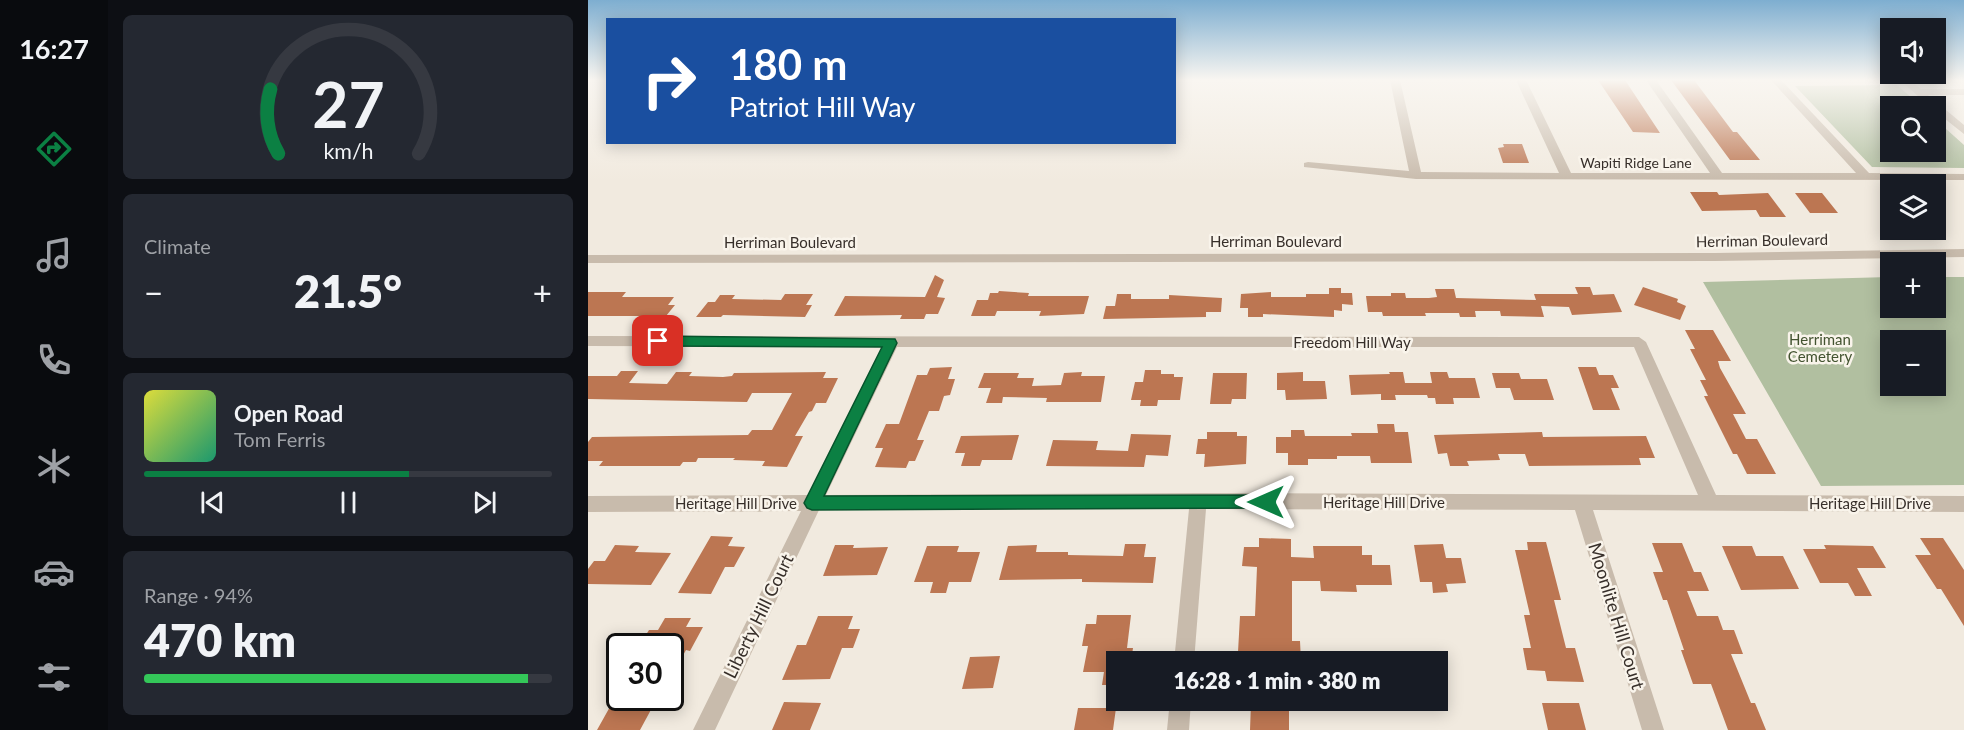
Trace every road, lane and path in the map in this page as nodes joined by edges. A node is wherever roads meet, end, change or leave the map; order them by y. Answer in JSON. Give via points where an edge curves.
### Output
{"nodes":[{"id":1,"x":1402,"y":114,"type":"edge"},
{"id":2,"x":1537,"y":114,"type":"edge"},
{"id":3,"x":1675,"y":114,"type":"edge"},
{"id":4,"x":1808,"y":114,"type":"edge"},
{"id":5,"x":1945,"y":114,"type":"edge"},
{"id":6,"x":1964,"y":131,"type":"edge"},
{"id":7,"x":1308,"y":165,"type":"dead end"},
{"id":8,"x":1416,"y":176,"type":"junction"},
{"id":9,"x":1567,"y":177,"type":"junction"},
{"id":10,"x":1719,"y":177,"type":"junction"},
{"id":11,"x":1866,"y":177,"type":"junction"},
{"id":12,"x":1964,"y":177,"type":"edge"},
{"id":13,"x":1964,"y":254,"type":"edge"},
{"id":14,"x":588,"y":259,"type":"edge"},
{"id":15,"x":588,"y":340,"type":"edge"},
{"id":16,"x":891,"y":343,"type":"junction"},
{"id":17,"x":1198,"y":501,"type":"junction"},
{"id":18,"x":1710,"y":502,"type":"junction"},
{"id":19,"x":812,"y":503,"type":"junction"},
{"id":20,"x":1582,"y":503,"type":"junction"},
{"id":21,"x":588,"y":504,"type":"edge"},
{"id":22,"x":1964,"y":504,"type":"edge"},
{"id":23,"x":1185,"y":651,"type":"edge"},
{"id":24,"x":1179,"y":711,"type":"edge"},
{"id":25,"x":704,"y":730,"type":"edge"},
{"id":26,"x":1178,"y":730,"type":"edge"},
{"id":27,"x":1653,"y":730,"type":"edge"}],
"edges":[{"from":1,"to":8,"type":"street"},
{"from":2,"to":9,"type":"street"},
{"from":3,"to":10,"type":"street"},
{"from":4,"to":11,"type":"street"},
{"from":5,"to":6,"type":"street"},
{"from":7,"to":8,"type":"street","name":"Wapiti Ridge Lane"},
{"from":8,"to":9,"type":"street","name":"Wapiti Ridge Lane"},
{"from":9,"to":10,"type":"street","name":"Wapiti Ridge Lane"},
{"from":10,"to":11,"type":"street","name":"Wapiti Ridge Lane"},
{"from":11,"to":12,"type":"street","name":"Wapiti Ridge Lane"},
{"from":13,"to":14,"type":"street","name":"Herriman Boulevard"},
{"from":15,"to":16,"type":"street"},
{"from":16,"to":18,"type":"street","name":"Freedom Hill Way","via":[[1639,342]]},
{"from":16,"to":19,"type":"street","name":"Liberty Hill Court"},
{"from":17,"to":19,"type":"street","name":"Heritage Hill Drive"},
{"from":17,"to":20,"type":"street","name":"Heritage Hill Drive"},
{"from":17,"to":23,"type":"street"},
{"from":18,"to":20,"type":"street","name":"Heritage Hill Drive"},
{"from":18,"to":22,"type":"street","name":"Heritage Hill Drive"},
{"from":19,"to":21,"type":"street","name":"Heritage Hill Drive"},
{"from":19,"to":25,"type":"street","name":"Liberty Hill Court"},
{"from":20,"to":27,"type":"street","name":"Moonlite Hill Court"},
{"from":24,"to":26,"type":"street"}]}
